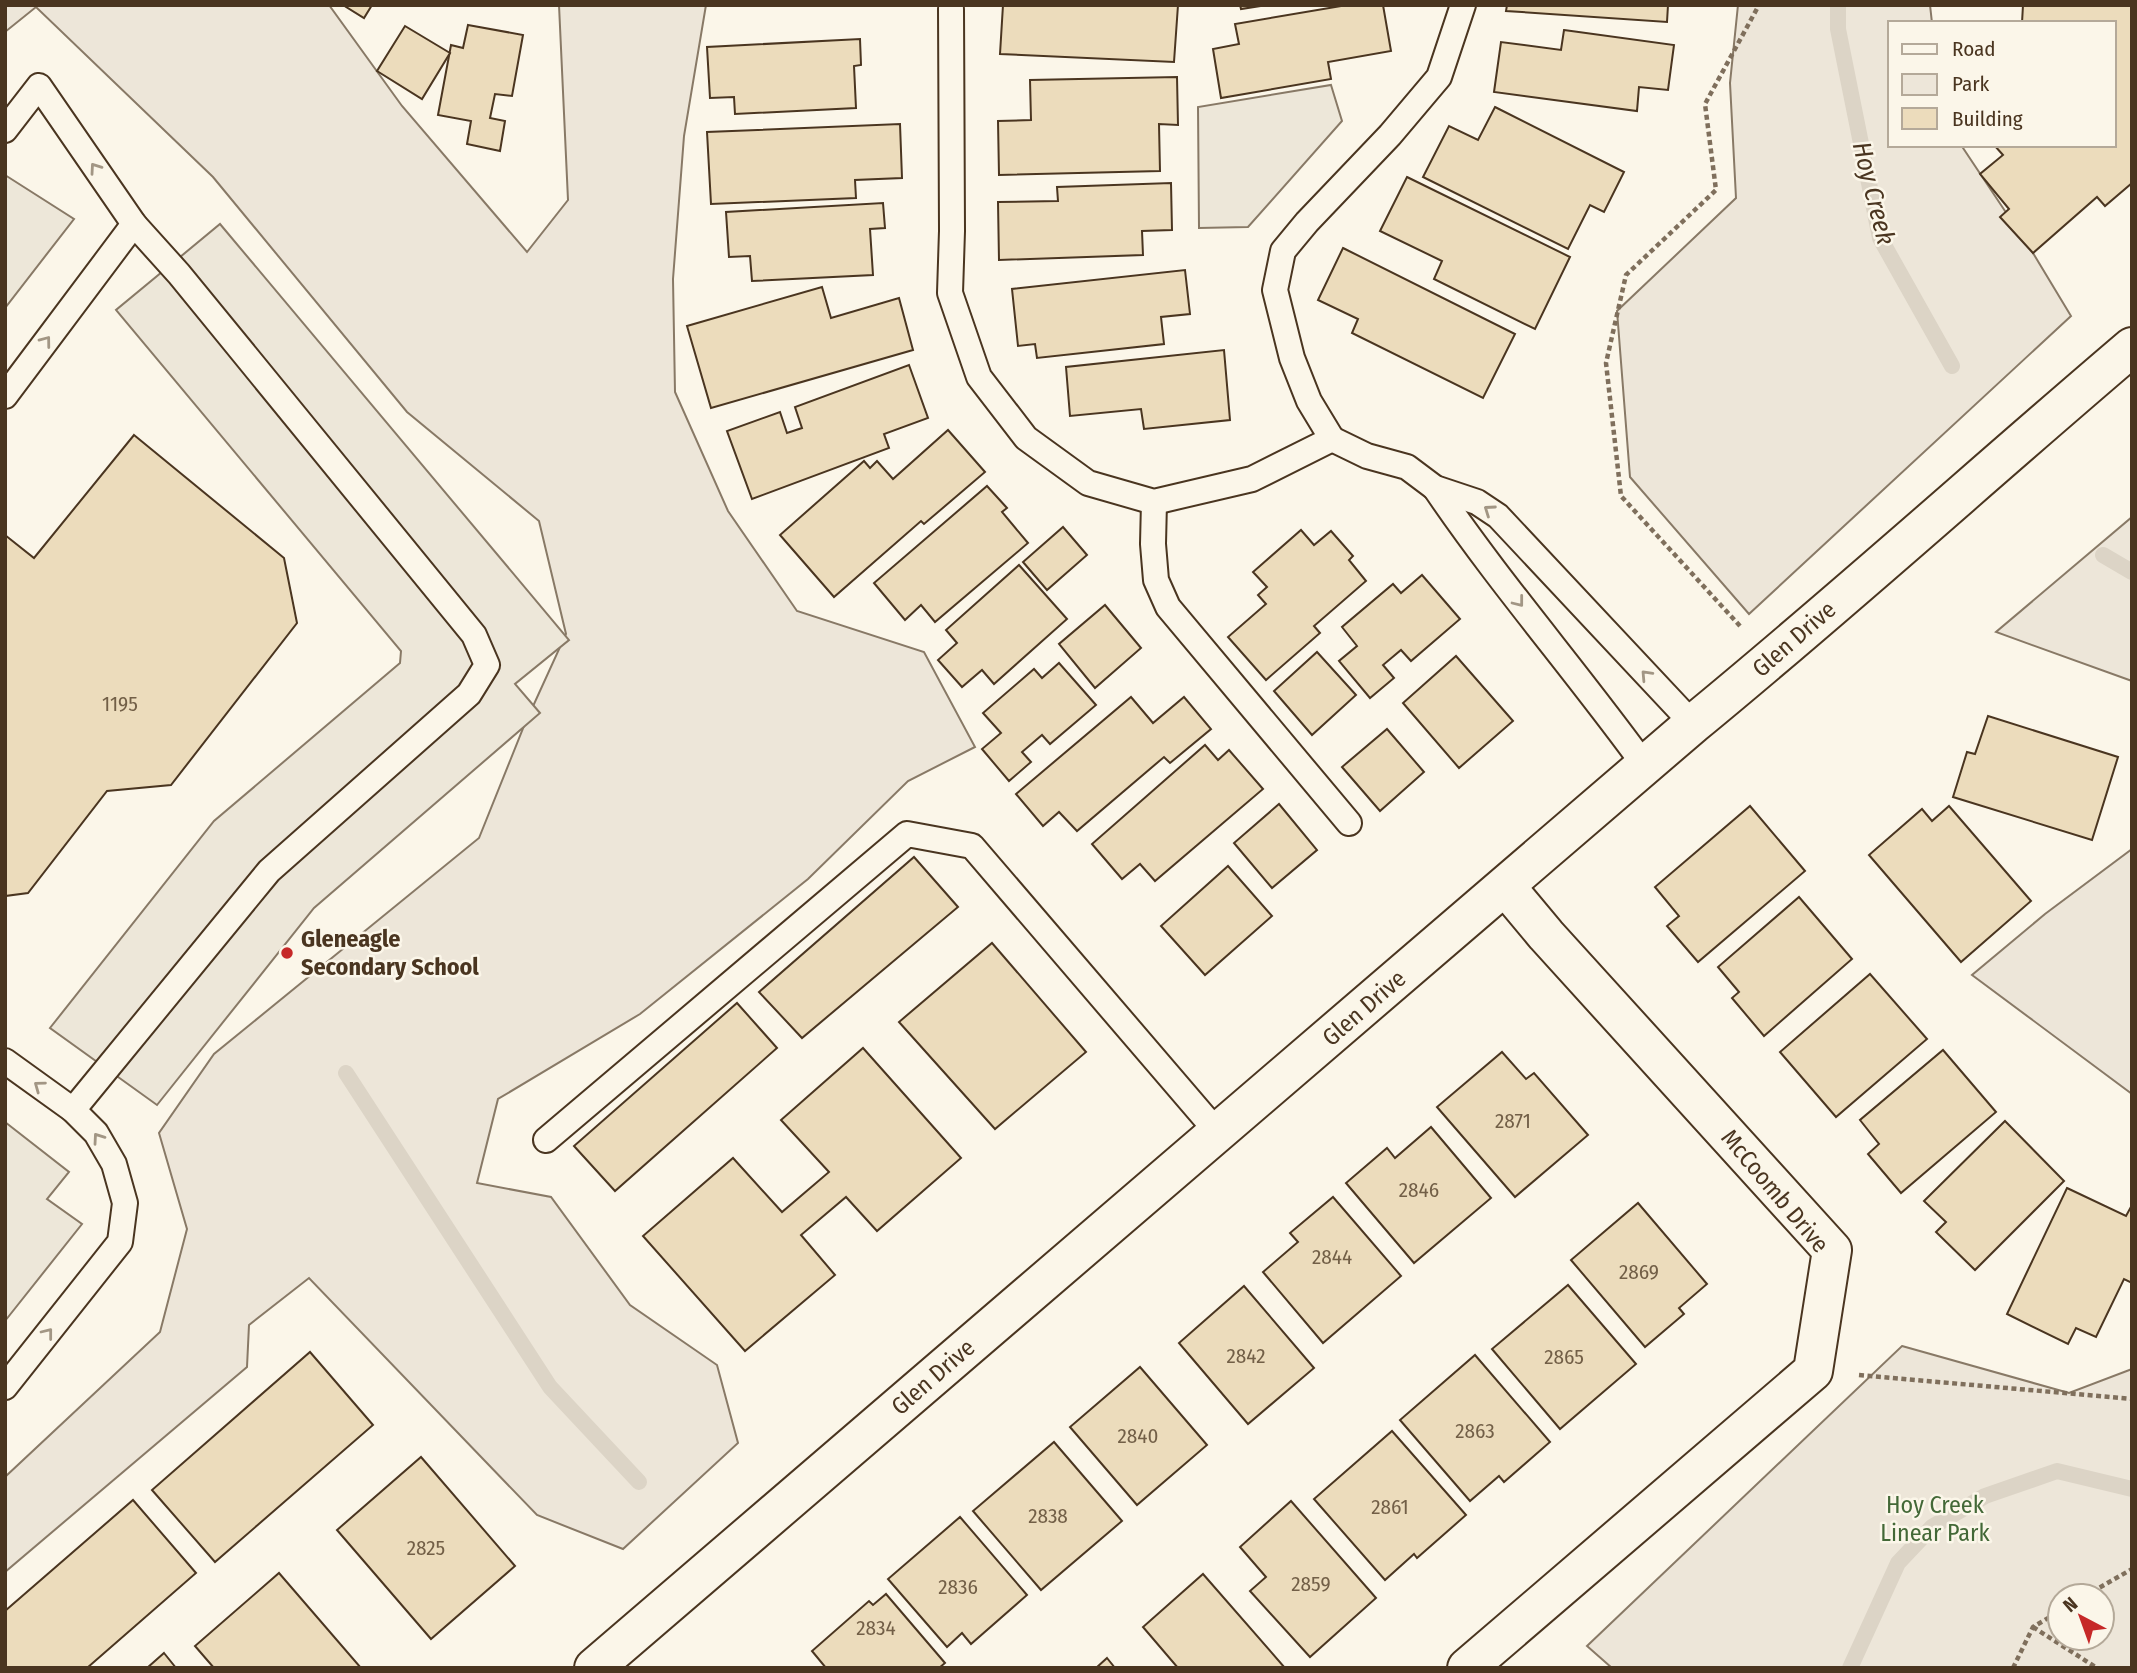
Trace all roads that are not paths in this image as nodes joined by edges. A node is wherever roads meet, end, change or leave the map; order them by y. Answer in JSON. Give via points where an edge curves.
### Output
{"nodes":[{"id":1,"x":1463,"y":5,"type":"edge"},
{"id":2,"x":945,"y":6,"type":"edge"},
{"id":3,"x":5,"y":130,"type":"edge"},
{"id":4,"x":134,"y":224,"type":"junction"},
{"id":5,"x":2131,"y":349,"type":"edge"},
{"id":6,"x":5,"y":396,"type":"edge"},
{"id":7,"x":1332,"y":439,"type":"junction"},
{"id":8,"x":1435,"y":488,"type":"junction"},
{"id":9,"x":1154,"y":502,"type":"junction"},
{"id":10,"x":1693,"y":724,"type":"junction"},
{"id":11,"x":1645,"y":766,"type":"junction"},
{"id":12,"x":1349,"y":823,"type":"dead end"},
{"id":13,"x":1506,"y":887,"type":"junction"},
{"id":14,"x":5,"y":1061,"type":"edge"},
{"id":15,"x":73,"y":1110,"type":"junction"},
{"id":16,"x":1218,"y":1133,"type":"junction"},
{"id":17,"x":546,"y":1140,"type":"dead end"},
{"id":18,"x":5,"y":1387,"type":"edge"},
{"id":19,"x":594,"y":1668,"type":"edge"},
{"id":20,"x":1467,"y":1668,"type":"edge"}],
"edges":[{"from":1,"to":7,"type":"lane","via":[[1439,77],[1283,251],[1275,290],[1289,347],[1309,401]]},
{"from":2,"to":9,"type":"lane","via":[[950,293],[979,377],[1026,438],[1088,482]]},
{"from":4,"to":3,"type":"lane","one_way":true,"via":[[39,86]]},
{"from":6,"to":4,"type":"lane","one_way":true},
{"from":4,"to":15,"type":"lane","via":[[474,635],[487,665],[469,694],[269,871]]},
{"from":5,"to":10,"type":"street","name":"Glen Drive"},
{"from":7,"to":8,"type":"lane","via":[[1367,456],[1407,467]]},
{"from":7,"to":9,"type":"lane","via":[[1252,479]]},
{"from":10,"to":8,"type":"lane","one_way":true,"via":[[1498,516],[1477,502]]},
{"from":8,"to":11,"type":"lane","one_way":true},
{"from":9,"to":12,"type":"lane","via":[[1156,580],[1168,607]]},
{"from":10,"to":11,"type":"street","name":"Glen Drive"},
{"from":11,"to":13,"type":"street","name":"Glen Drive"},
{"from":13,"to":16,"type":"street","name":"Glen Drive"},
{"from":13,"to":20,"type":"street","name":"McCoomb Drive","via":[[1832,1250],[1812,1371]]},
{"from":15,"to":14,"type":"lane","one_way":true},
{"from":18,"to":15,"type":"lane","one_way":true,"via":[[120,1242],[125,1203],[114,1164],[96,1133]]},
{"from":16,"to":17,"type":"lane","via":[[972,846],[907,834]]},
{"from":16,"to":19,"type":"street","name":"Glen Drive"}]}
